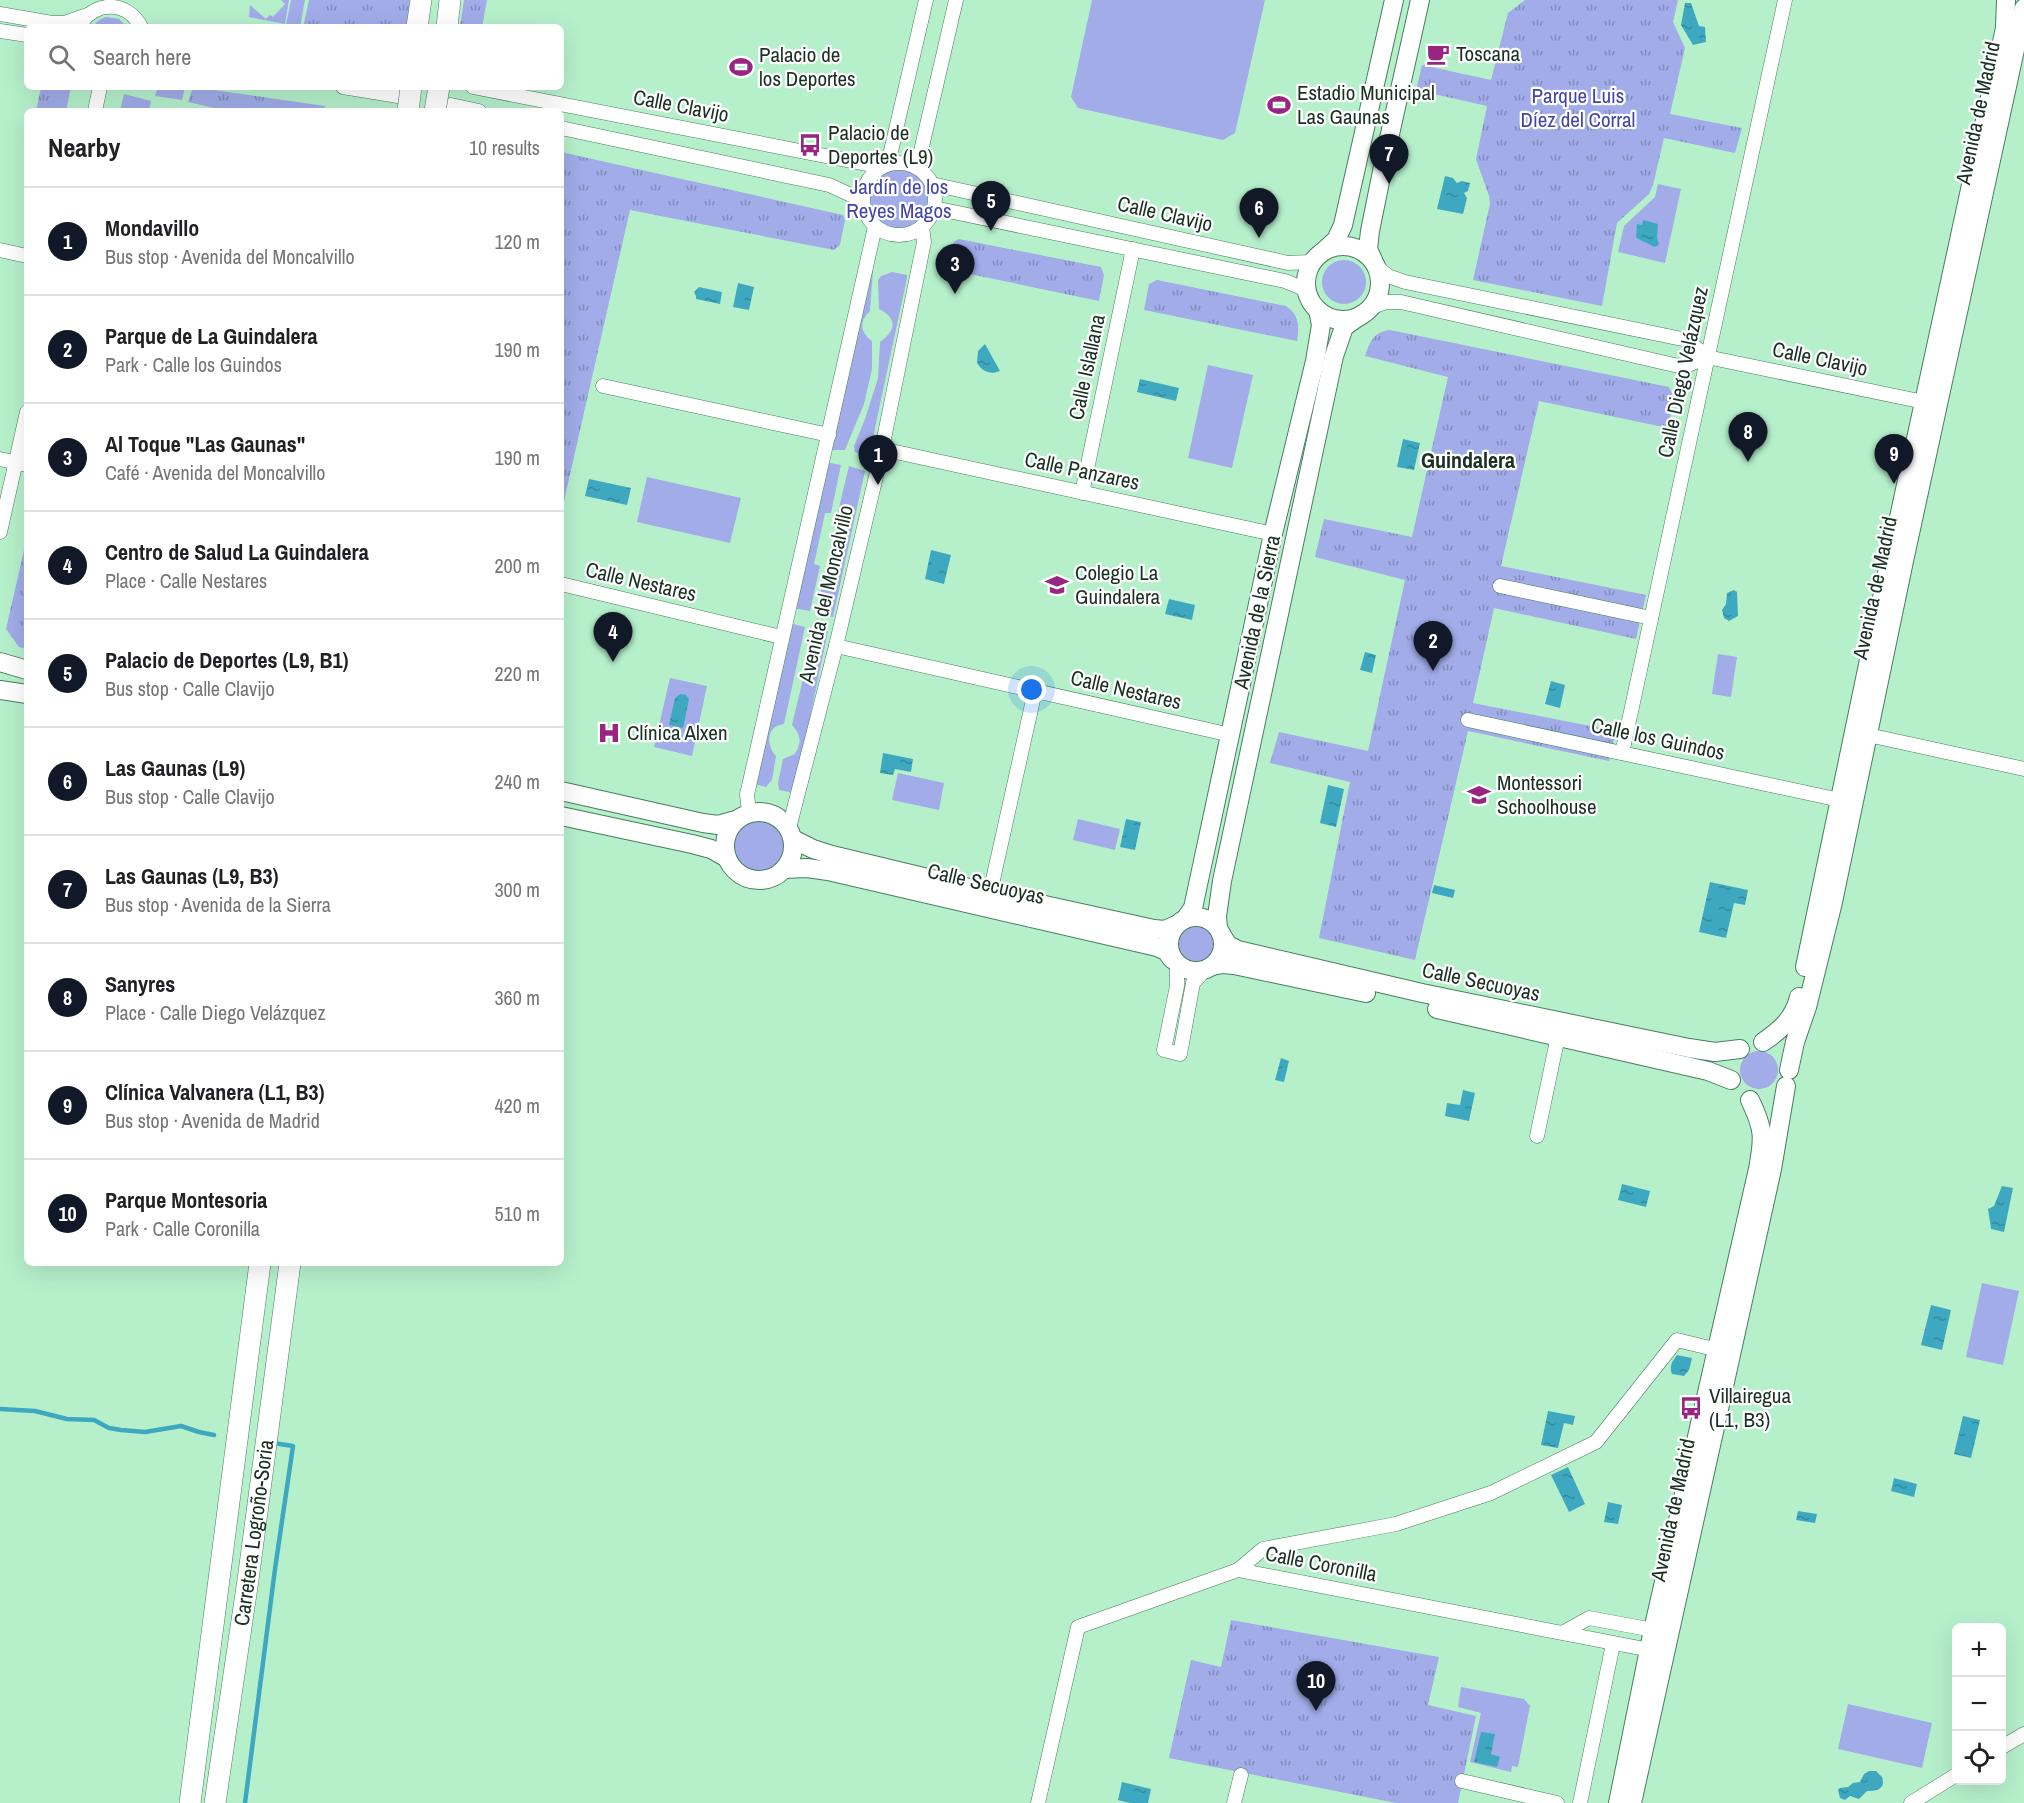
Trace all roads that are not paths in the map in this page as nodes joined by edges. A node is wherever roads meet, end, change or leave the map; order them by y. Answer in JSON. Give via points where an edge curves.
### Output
{"nodes":[{"id":1,"x":421,"y":0,"type":"edge"},
{"id":2,"x":450,"y":0,"type":"edge"},
{"id":3,"x":926,"y":0,"type":"edge"},
{"id":4,"x":956,"y":0,"type":"edge"},
{"id":5,"x":1394,"y":0,"type":"edge"},
{"id":6,"x":1420,"y":0,"type":"edge"},
{"id":7,"x":1785,"y":0,"type":"edge"},
{"id":8,"x":2006,"y":0,"type":"edge"},
{"id":9,"x":118,"y":3,"type":"edge"},
{"id":10,"x":2024,"y":8,"type":"edge"},
{"id":11,"x":0,"y":14,"type":"edge"},
{"id":12,"x":83,"y":21,"type":"edge"},
{"id":13,"x":142,"y":24,"type":"edge"},
{"id":14,"x":417,"y":24,"type":"edge"},
{"id":15,"x":447,"y":24,"type":"edge"},
{"id":16,"x":0,"y":31,"type":"edge"},
{"id":17,"x":24,"y":35,"type":"edge"},
{"id":18,"x":99,"y":90,"type":"edge"},
{"id":19,"x":360,"y":90,"type":"edge"},
{"id":20,"x":440,"y":90,"type":"edge"},
{"id":21,"x":489,"y":90,"type":"edge"},
{"id":22,"x":405,"y":98,"type":"edge"},
{"id":23,"x":96,"y":108,"type":"edge"},
{"id":24,"x":443,"y":108,"type":"edge"},
{"id":25,"x":564,"y":129,"type":"edge"},
{"id":26,"x":885,"y":166,"type":"junction"},
{"id":27,"x":917,"y":168,"type":"junction"},
{"id":28,"x":932,"y":184,"type":"junction"},
{"id":29,"x":862,"y":200,"type":"junction"},
{"id":30,"x":934,"y":208,"type":"junction"},
{"id":31,"x":874,"y":227,"type":"junction"},
{"id":32,"x":922,"y":227,"type":"junction"},
{"id":33,"x":1133,"y":249,"type":"junction"},
{"id":34,"x":0,"y":250,"type":"edge"},
{"id":35,"x":1321,"y":253,"type":"junction"},
{"id":36,"x":24,"y":255,"type":"edge"},
{"id":37,"x":1375,"y":264,"type":"junction"},
{"id":38,"x":1314,"y":304,"type":"junction"},
{"id":39,"x":1366,"y":312,"type":"junction"},
{"id":40,"x":1707,"y":357,"type":"junction"},
{"id":41,"x":603,"y":386,"type":"dead end"},
{"id":42,"x":1924,"y":402,"type":"junction"},
{"id":43,"x":829,"y":435,"type":"junction"},
{"id":44,"x":24,"y":438,"type":"edge"},
{"id":45,"x":882,"y":449,"type":"junction"},
{"id":46,"x":0,"y":459,"type":"edge"},
{"id":47,"x":21,"y":464,"type":"edge"},
{"id":48,"x":1082,"y":493,"type":"junction"},
{"id":49,"x":0,"y":532,"type":"edge"},
{"id":50,"x":1274,"y":534,"type":"junction"},
{"id":51,"x":564,"y":585,"type":"edge"},
{"id":52,"x":1500,"y":586,"type":"dead end"},
{"id":53,"x":1651,"y":618,"type":"junction"},
{"id":54,"x":781,"y":637,"type":"junction"},
{"id":55,"x":836,"y":646,"type":"junction"},
{"id":56,"x":0,"y":664,"type":"edge"},
{"id":57,"x":24,"y":669,"type":"edge"},
{"id":58,"x":0,"y":676,"type":"edge"},
{"id":59,"x":0,"y":690,"type":"edge"},
{"id":60,"x":1035,"y":691,"type":"junction"},
{"id":61,"x":24,"y":694,"type":"edge"},
{"id":62,"x":1468,"y":720,"type":"dead end"},
{"id":63,"x":1231,"y":735,"type":"junction"},
{"id":64,"x":1868,"y":735,"type":"junction"},
{"id":65,"x":1622,"y":753,"type":"junction"},
{"id":66,"x":2024,"y":769,"type":"edge"},
{"id":67,"x":564,"y":792,"type":"edge"},
{"id":68,"x":1840,"y":800,"type":"junction"},
{"id":69,"x":564,"y":817,"type":"edge"},
{"id":70,"x":743,"y":817,"type":"junction"},
{"id":71,"x":791,"y":833,"type":"junction"},
{"id":72,"x":727,"y":858,"type":"junction"},
{"id":73,"x":784,"y":869,"type":"junction"},
{"id":74,"x":990,"y":893,"type":"junction"},
{"id":75,"x":1181,"y":922,"type":"junction"},
{"id":76,"x":1219,"y":931,"type":"junction"},
{"id":77,"x":1174,"y":962,"type":"junction"},
{"id":78,"x":1208,"y":968,"type":"junction"},
{"id":79,"x":1558,"y":1036,"type":"junction"},
{"id":80,"x":1763,"y":1042,"type":"junction"},
{"id":81,"x":1740,"y":1049,"type":"junction"},
{"id":82,"x":1787,"y":1078,"type":"junction"},
{"id":83,"x":1731,"y":1080,"type":"junction"},
{"id":84,"x":1750,"y":1100,"type":"junction"},
{"id":85,"x":1537,"y":1136,"type":"dead end"},
{"id":86,"x":260,"y":1266,"type":"edge"},
{"id":87,"x":290,"y":1266,"type":"edge"},
{"id":88,"x":1718,"y":1350,"type":"junction"},
{"id":89,"x":1238,"y":1570,"type":"junction"},
{"id":90,"x":1653,"y":1630,"type":"junction"},
{"id":91,"x":1564,"y":1632,"type":"junction"},
{"id":92,"x":1613,"y":1644,"type":"junction"},
{"id":93,"x":1650,"y":1650,"type":"junction"},
{"id":94,"x":2024,"y":1734,"type":"edge"},
{"id":95,"x":2006,"y":1745,"type":"edge"},
{"id":96,"x":1241,"y":1775,"type":"dead end"},
{"id":97,"x":1952,"y":1777,"type":"edge"},
{"id":98,"x":1462,"y":1781,"type":"dead end"},
{"id":99,"x":190,"y":1803,"type":"edge"},
{"id":100,"x":215,"y":1803,"type":"edge"},
{"id":101,"x":1038,"y":1803,"type":"edge"},
{"id":102,"x":1234,"y":1803,"type":"edge"},
{"id":103,"x":1557,"y":1803,"type":"edge"},
{"id":104,"x":1580,"y":1803,"type":"edge"},
{"id":105,"x":1618,"y":1803,"type":"edge"},
{"id":106,"x":1632,"y":1803,"type":"edge"},
{"id":107,"x":1911,"y":1803,"type":"edge"}],
"edges":[{"from":1,"to":14,"type":"highway"},
{"from":2,"to":15,"type":"highway"},
{"from":3,"to":26,"type":"street"},
{"from":4,"to":27,"type":"street"},
{"from":5,"to":35,"type":"main road","via":[[1343,225],[1336,240]]},
{"from":6,"to":37,"type":"main road","via":[[1370,231],[1368,249]]},
{"from":7,"to":40,"type":"street","name":"Calle Diego Velázquez"},
{"from":8,"to":42,"type":"main road","name":"Avenida de Madrid","via":[[2005,28]]},
{"from":9,"to":12,"type":"street","via":[[96,9]]},
{"from":9,"to":13,"type":"street"},
{"from":10,"to":64,"type":"main road","name":"Avenida de Madrid"},
{"from":11,"to":12,"type":"street","via":[[52,23]]},
{"from":16,"to":17,"type":"street"},
{"from":18,"to":23,"type":"street"},
{"from":19,"to":22,"type":"street"},
{"from":20,"to":24,"type":"highway","bridge":true},
{"from":21,"to":26,"type":"street","name":"Calle Clavijo"},
{"from":25,"to":29,"type":"street","via":[[829,185]]},
{"from":26,"to":27,"type":"street","via":[[908,164]]},
{"from":26,"to":29,"type":"street","via":[[867,181]]},
{"from":27,"to":28,"type":"street"},
{"from":28,"to":30,"type":"street"},
{"from":28,"to":35,"type":"street","name":"Calle Clavijo","via":[[1288,263],[1308,262]]},
{"from":29,"to":31,"type":"street","via":[[865,215]]},
{"from":30,"to":32,"type":"street"},
{"from":30,"to":33,"type":"street","name":"Calle Clavijo"},
{"from":31,"to":32,"type":"street","via":[[898,236]]},
{"from":31,"to":43,"type":"street","name":"Avenida del Moncalvillo"},
{"from":32,"to":45,"type":"street","name":"Avenida del Moncalvillo","via":[[924,242]]},
{"from":33,"to":38,"type":"street","name":"Calle Clavijo","via":[[1285,281],[1302,288]]},
{"from":33,"to":48,"type":"street","name":"Calle Islallana"},
{"from":34,"to":36,"type":"street"},
{"from":35,"to":37,"type":"main road","via":[[1335,246],[1356,248]]},
{"from":35,"to":38,"type":"main road","via":[[1307,276],[1306,287]]},
{"from":37,"to":39,"type":"main road","via":[[1380,289]]},
{"from":37,"to":40,"type":"street","name":"Calle Clavijo","via":[[1388,276],[1405,282],[1687,340]]},
{"from":38,"to":39,"type":"main road","via":[[1339,320]]},
{"from":38,"to":50,"type":"main road","name":"Avenida de la Sierra","via":[[1321,325],[1315,361]]},
{"from":39,"to":40,"type":"street","name":"Calle Clavijo","via":[[1386,302],[1401,302],[1683,367]]},
{"from":39,"to":76,"type":"main road","name":"Avenida de la Sierra","via":[[1344,327],[1334,356],[1222,881]]},
{"from":40,"to":42,"type":"street","name":"Calle Clavijo"},
{"from":40,"to":53,"type":"street","name":"Calle Diego Velázquez"},
{"from":41,"to":43,"type":"street"},
{"from":42,"to":68,"type":"main road","name":"Avenida de Madrid"},
{"from":43,"to":54,"type":"street","name":"Avenida del Moncalvillo"},
{"from":44,"to":47,"type":"street"},
{"from":45,"to":48,"type":"street","name":"Calle Panzares"},
{"from":45,"to":55,"type":"street","name":"Avenida del Moncalvillo"},
{"from":46,"to":47,"type":"street"},
{"from":47,"to":49,"type":"street"},
{"from":48,"to":50,"type":"street","name":"Calle Panzares"},
{"from":50,"to":63,"type":"main road","name":"Avenida de la Sierra"},
{"from":51,"to":54,"type":"street","name":"Calle Nestares"},
{"from":52,"to":53,"type":"street"},
{"from":53,"to":65,"type":"street","name":"Calle Diego Velázquez"},
{"from":54,"to":70,"type":"street","name":"Avenida del Moncalvillo"},
{"from":55,"to":60,"type":"street","name":"Calle Nestares"},
{"from":55,"to":71,"type":"street","name":"Avenida del Moncalvillo"},
{"from":56,"to":57,"type":"main road"},
{"from":56,"to":58,"type":"main road"},
{"from":59,"to":61,"type":"main road"},
{"from":60,"to":63,"type":"street","name":"Calle Nestares"},
{"from":60,"to":74,"type":"street"},
{"from":62,"to":65,"type":"street","name":"Calle los Guindos"},
{"from":63,"to":75,"type":"main road","name":"Avenida de la Sierra","via":[[1193,908]]},
{"from":64,"to":66,"type":"street"},
{"from":64,"to":82,"type":"main road","name":"Avenida de Madrid","via":[[1833,902]]},
{"from":65,"to":68,"type":"street","name":"Calle los Guindos"},
{"from":67,"to":70,"type":"main road","via":[[703,823],[718,825]]},
{"from":68,"to":80,"type":"main road","name":"Avenida de Madrid","via":[[1796,1008],[1787,1023]]},
{"from":69,"to":72,"type":"main road","via":[[711,849]]},
{"from":70,"to":71,"type":"main road","via":[[760,812],[771,814],[781,819]]},
{"from":70,"to":72,"type":"main road","via":[[730,828],[726,838]]},
{"from":71,"to":73,"type":"main road","via":[[793,850]]},
{"from":71,"to":74,"type":"main road","name":"Calle Secuoyas","via":[[813,849],[832,855]]},
{"from":72,"to":73,"type":"main road","via":[[736,872],[756,880],[776,876]]},
{"from":73,"to":77,"type":"main road","name":"Calle Secuoyas","via":[[828,871],[1157,946]]},
{"from":74,"to":75,"type":"main road","name":"Calle Secuoyas","via":[[1160,930]]},
{"from":75,"to":76,"type":"main road","via":[[1203,918]]},
{"from":75,"to":77,"type":"main road","via":[[1168,941]]},
{"from":76,"to":78,"type":"main road","via":[[1222,951]]},
{"from":76,"to":81,"type":"main road","name":"Calle Secuoyas","via":[[1228,945],[1238,950],[1422,993],[1689,1048],[1715,1052]]},
{"from":77,"to":78,"type":"main road","via":[[1195,972]]},
{"from":77,"to":78,"type":"street","via":[[1178,980],[1164,1050],[1180,1054],[1193,983]]},
{"from":78,"to":79,"type":"main road","name":"Calle Secuoyas","via":[[1234,965]]},
{"from":79,"to":83,"type":"main road","name":"Calle Secuoyas","via":[[1708,1071]]},
{"from":79,"to":85,"type":"street"},
{"from":80,"to":81,"type":"main road"},
{"from":80,"to":82,"type":"main road","via":[[1784,1054]]},
{"from":81,"to":83,"type":"main road","via":[[1731,1063]]},
{"from":82,"to":84,"type":"main road","via":[[1779,1094],[1770,1099]]},
{"from":82,"to":106,"type":"main road","name":"Avenida de Madrid","via":[[1772,1169]]},
{"from":83,"to":84,"type":"main road","via":[[1735,1089]]},
{"from":84,"to":88,"type":"main road","name":"Avenida de Madrid","via":[[1760,1121],[1763,1143]]},
{"from":86,"to":99,"type":"highway","name":"Carretera Logroño-Soria"},
{"from":87,"to":100,"type":"highway","name":"Carretera Logroño-Soria"},
{"from":88,"to":89,"type":"street","via":[[1677,1340],[1596,1442],[1491,1493],[1396,1524],[1263,1550]]},
{"from":88,"to":90,"type":"main road","name":"Avenida de Madrid"},
{"from":89,"to":91,"type":"street","name":"Calle Coronilla"},
{"from":89,"to":101,"type":"street","name":"Calle Coronilla","via":[[1078,1627]]},
{"from":90,"to":91,"type":"street","via":[[1589,1618]]},
{"from":90,"to":93,"type":"main road","name":"Avenida de Madrid"},
{"from":91,"to":92,"type":"street","name":"Calle Coronilla"},
{"from":92,"to":93,"type":"street","name":"Calle Coronilla"},
{"from":92,"to":104,"type":"street"},
{"from":93,"to":105,"type":"main road","name":"Avenida de Madrid"},
{"from":94,"to":95,"type":"street"},
{"from":96,"to":102,"type":"street"},
{"from":97,"to":107,"type":"street"},
{"from":98,"to":103,"type":"street"}]}
